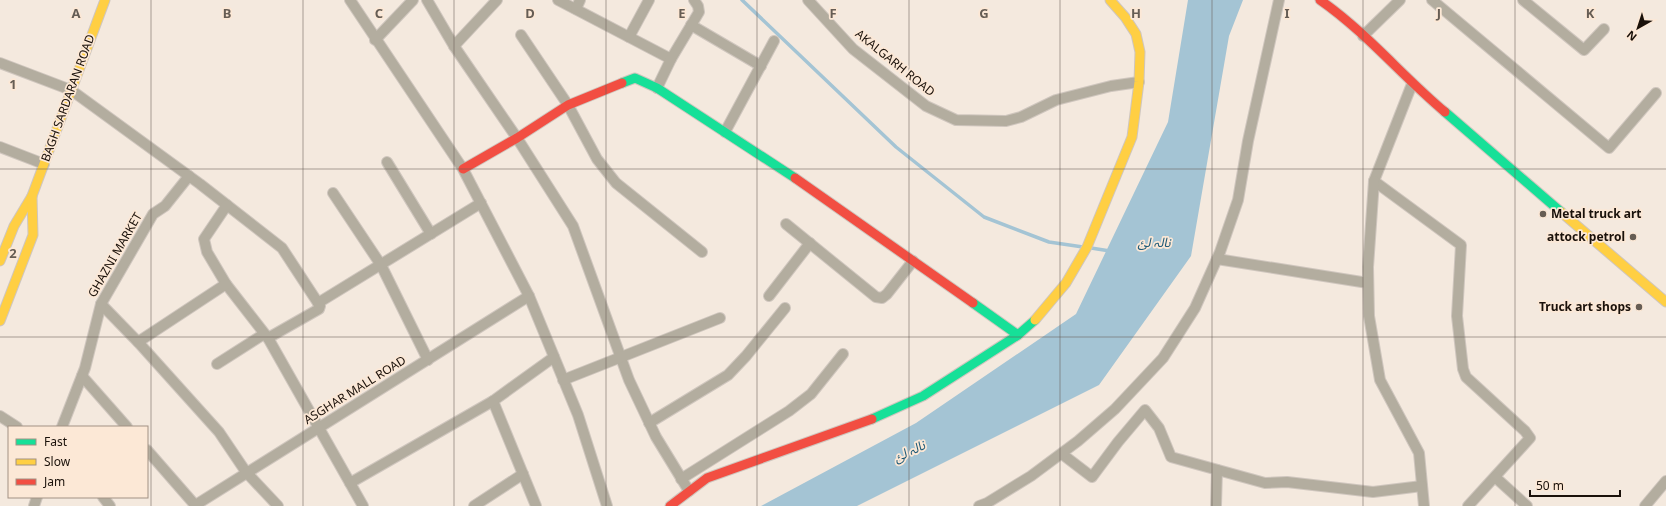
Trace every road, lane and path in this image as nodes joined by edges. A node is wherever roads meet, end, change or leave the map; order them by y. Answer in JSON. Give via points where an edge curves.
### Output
{"nodes":[{"id":1,"x":104,"y":0,"type":"edge"},
{"id":2,"x":350,"y":0,"type":"edge"},
{"id":3,"x":413,"y":0,"type":"edge"},
{"id":4,"x":427,"y":0,"type":"edge"},
{"id":5,"x":497,"y":0,"type":"edge"},
{"id":6,"x":558,"y":0,"type":"edge"},
{"id":7,"x":649,"y":0,"type":"edge"},
{"id":8,"x":694,"y":0,"type":"edge"},
{"id":9,"x":808,"y":0,"type":"edge"},
{"id":10,"x":1110,"y":0,"type":"edge"},
{"id":11,"x":1278,"y":0,"type":"edge"},
{"id":12,"x":1320,"y":0,"type":"edge"},
{"id":13,"x":1400,"y":0,"type":"edge"},
{"id":14,"x":1432,"y":0,"type":"edge"},
{"id":15,"x":1524,"y":0,"type":"edge"},
{"id":16,"x":578,"y":5,"type":"edge"},
{"id":17,"x":691,"y":25,"type":"junction"},
{"id":18,"x":1604,"y":29,"type":"dead end"},
{"id":19,"x":521,"y":35,"type":"dead end"},
{"id":20,"x":1363,"y":36,"type":"junction"},
{"id":21,"x":629,"y":37,"type":"junction"},
{"id":22,"x":375,"y":40,"type":"junction"},
{"id":23,"x":774,"y":41,"type":"dead end"},
{"id":24,"x":454,"y":46,"type":"junction"},
{"id":25,"x":671,"y":60,"type":"junction"},
{"id":26,"x":0,"y":63,"type":"edge"},
{"id":27,"x":761,"y":66,"type":"junction"},
{"id":28,"x":1139,"y":82,"type":"junction"},
{"id":29,"x":1412,"y":84,"type":"junction"},
{"id":30,"x":657,"y":88,"type":"junction"},
{"id":31,"x":71,"y":90,"type":"junction"},
{"id":32,"x":1656,"y":93,"type":"dead end"},
{"id":33,"x":568,"y":105,"type":"junction"},
{"id":34,"x":725,"y":132,"type":"junction"},
{"id":35,"x":517,"y":138,"type":"junction"},
{"id":36,"x":0,"y":147,"type":"edge"},
{"id":37,"x":387,"y":162,"type":"dead end"},
{"id":38,"x":44,"y":164,"type":"junction"},
{"id":39,"x":463,"y":169,"type":"junction"},
{"id":40,"x":189,"y":176,"type":"junction"},
{"id":41,"x":1374,"y":180,"type":"junction"},
{"id":42,"x":333,"y":193,"type":"dead end"},
{"id":43,"x":32,"y":196,"type":"junction"},
{"id":44,"x":481,"y":203,"type":"junction"},
{"id":45,"x":227,"y":205,"type":"junction"},
{"id":46,"x":786,"y":224,"type":"dead end"},
{"id":47,"x":431,"y":234,"type":"junction"},
{"id":48,"x":4,"y":237,"type":"edge"},
{"id":49,"x":810,"y":243,"type":"junction"},
{"id":50,"x":702,"y":252,"type":"dead end"},
{"id":51,"x":1217,"y":259,"type":"junction"},
{"id":52,"x":0,"y":261,"type":"edge"},
{"id":53,"x":913,"y":261,"type":"junction"},
{"id":54,"x":381,"y":264,"type":"junction"},
{"id":55,"x":1368,"y":283,"type":"junction"},
{"id":56,"x":226,"y":284,"type":"junction"},
{"id":57,"x":529,"y":296,"type":"junction"},
{"id":58,"x":770,"y":296,"type":"dead end"},
{"id":59,"x":1666,"y":302,"type":"edge"},
{"id":60,"x":318,"y":303,"type":"junction"},
{"id":61,"x":100,"y":304,"type":"junction"},
{"id":62,"x":785,"y":308,"type":"dead end"},
{"id":63,"x":1,"y":315,"type":"edge"},
{"id":64,"x":720,"y":318,"type":"dead end"},
{"id":65,"x":266,"y":336,"type":"junction"},
{"id":66,"x":1018,"y":336,"type":"junction"},
{"id":67,"x":138,"y":342,"type":"junction"},
{"id":68,"x":843,"y":354,"type":"dead end"},
{"id":69,"x":554,"y":357,"type":"junction"},
{"id":70,"x":621,"y":358,"type":"junction"},
{"id":71,"x":428,"y":360,"type":"junction"},
{"id":72,"x":217,"y":364,"type":"dead end"},
{"id":73,"x":82,"y":376,"type":"junction"},
{"id":74,"x":563,"y":380,"type":"junction"},
{"id":75,"x":493,"y":401,"type":"junction"},
{"id":76,"x":0,"y":416,"type":"edge"},
{"id":77,"x":649,"y":423,"type":"junction"},
{"id":78,"x":15,"y":426,"type":"edge"},
{"id":79,"x":62,"y":426,"type":"edge"},
{"id":80,"x":126,"y":426,"type":"edge"},
{"id":81,"x":318,"y":429,"type":"junction"},
{"id":82,"x":148,"y":451,"type":"edge"},
{"id":83,"x":1062,"y":454,"type":"junction"},
{"id":84,"x":1217,"y":470,"type":"junction"},
{"id":85,"x":246,"y":472,"type":"junction"},
{"id":86,"x":523,"y":474,"type":"junction"},
{"id":87,"x":1495,"y":477,"type":"junction"},
{"id":88,"x":681,"y":479,"type":"junction"},
{"id":89,"x":1666,"y":481,"type":"edge"},
{"id":90,"x":350,"y":484,"type":"junction"},
{"id":91,"x":1422,"y":486,"type":"junction"},
{"id":92,"x":689,"y":491,"type":"junction"},
{"id":93,"x":104,"y":498,"type":"edge"},
{"id":94,"x":110,"y":506,"type":"edge"},
{"id":95,"x":195,"y":506,"type":"edge"},
{"id":96,"x":278,"y":506,"type":"edge"},
{"id":97,"x":363,"y":506,"type":"edge"},
{"id":98,"x":474,"y":506,"type":"edge"},
{"id":99,"x":536,"y":506,"type":"edge"},
{"id":100,"x":607,"y":506,"type":"edge"},
{"id":101,"x":670,"y":506,"type":"edge"},
{"id":102,"x":979,"y":506,"type":"edge"},
{"id":103,"x":1216,"y":506,"type":"edge"},
{"id":104,"x":1424,"y":506,"type":"edge"},
{"id":105,"x":1468,"y":506,"type":"edge"},
{"id":106,"x":1527,"y":506,"type":"edge"},
{"id":107,"x":1645,"y":506,"type":"edge"}],
"edges":[{"from":1,"to":31,"type":"street","name":"BAGH SARDARAN ROAD"},
{"from":2,"to":22,"type":"street"},
{"from":3,"to":22,"type":"street"},
{"from":4,"to":24,"type":"street"},
{"from":5,"to":24,"type":"street"},
{"from":6,"to":16,"type":"street"},
{"from":7,"to":21,"type":"street"},
{"from":8,"to":17,"type":"street","via":[[699,12]]},
{"from":9,"to":28,"type":"street","name":"AKALGARH ROAD","via":[[853,49],[926,106],[956,120],[1006,122],[1021,118],[1056,100],[1110,86]]},
{"from":10,"to":28,"type":"street","via":[[1136,34],[1140,52]]},
{"from":11,"to":51,"type":"street","via":[[1238,200]]},
{"from":12,"to":20,"type":"street","via":[[1343,16]]},
{"from":13,"to":20,"type":"street"},
{"from":14,"to":32,"type":"street","via":[[1609,148]]},
{"from":15,"to":18,"type":"street","via":[[1584,50]]},
{"from":16,"to":21,"type":"street"},
{"from":17,"to":25,"type":"street"},
{"from":17,"to":27,"type":"street"},
{"from":19,"to":33,"type":"street"},
{"from":20,"to":29,"type":"street"},
{"from":21,"to":25,"type":"street"},
{"from":22,"to":39,"type":"street"},
{"from":23,"to":27,"type":"street"},
{"from":24,"to":35,"type":"street"},
{"from":25,"to":30,"type":"street"},
{"from":26,"to":31,"type":"street"},
{"from":27,"to":34,"type":"street"},
{"from":28,"to":66,"type":"street","via":[[1132,137],[1087,248],[1066,283],[1039,316]]},
{"from":29,"to":41,"type":"street"},
{"from":29,"to":59,"type":"street"},
{"from":30,"to":33,"type":"street","via":[[635,78]]},
{"from":30,"to":34,"type":"street"},
{"from":31,"to":38,"type":"street","name":"BAGH SARDARAN ROAD"},
{"from":31,"to":40,"type":"street"},
{"from":33,"to":35,"type":"street"},
{"from":33,"to":50,"type":"street","via":[[597,159],[616,183]]},
{"from":34,"to":53,"type":"street"},
{"from":35,"to":39,"type":"street"},
{"from":35,"to":70,"type":"street","via":[[572,226]]},
{"from":36,"to":38,"type":"street"},
{"from":37,"to":47,"type":"street"},
{"from":38,"to":43,"type":"street","name":"BAGH SARDARAN ROAD"},
{"from":39,"to":44,"type":"street"},
{"from":40,"to":45,"type":"street"},
{"from":40,"to":61,"type":"street","name":"GHAZNI MARKET","via":[[165,206],[153,214]]},
{"from":41,"to":55,"type":"street"},
{"from":41,"to":87,"type":"street","via":[[1461,245],[1457,316],[1463,369],[1466,377],[1530,438]]},
{"from":42,"to":54,"type":"street"},
{"from":43,"to":48,"type":"street","name":"BAGH SARDARAN ROAD","via":[[14,226]]},
{"from":43,"to":63,"type":"street","name":"BAGH SARDARAN ROAD","via":[[33,235]]},
{"from":44,"to":47,"type":"street"},
{"from":44,"to":57,"type":"street"},
{"from":45,"to":56,"type":"street","via":[[204,239],[207,252]]},
{"from":45,"to":60,"type":"street","via":[[282,248]]},
{"from":46,"to":49,"type":"street"},
{"from":47,"to":54,"type":"street"},
{"from":48,"to":52,"type":"street","name":"BAGH SARDARAN ROAD"},
{"from":49,"to":53,"type":"street","via":[[876,297],[882,298],[887,294]]},
{"from":49,"to":58,"type":"street"},
{"from":51,"to":55,"type":"street"},
{"from":51,"to":83,"type":"street","via":[[1194,308],[1163,358],[1115,409]]},
{"from":53,"to":66,"type":"street"},
{"from":54,"to":60,"type":"street"},
{"from":54,"to":71,"type":"street"},
{"from":55,"to":91,"type":"street","via":[[1369,316],[1380,380],[1419,453]]},
{"from":56,"to":65,"type":"street"},
{"from":56,"to":67,"type":"street"},
{"from":57,"to":69,"type":"street"},
{"from":57,"to":71,"type":"street","name":"ASGHAR MALL ROAD"},
{"from":60,"to":65,"type":"street","via":[[319,309]]},
{"from":61,"to":67,"type":"street"},
{"from":61,"to":73,"type":"street","name":"GHAZNI MARKET"},
{"from":62,"to":77,"type":"street","via":[[728,375]]},
{"from":64,"to":70,"type":"street"},
{"from":65,"to":72,"type":"street"},
{"from":65,"to":81,"type":"street"},
{"from":66,"to":92,"type":"street","via":[[923,396],[867,422],[707,478]]},
{"from":67,"to":85,"type":"street","via":[[219,432]]},
{"from":68,"to":88,"type":"street","via":[[811,394],[789,411]]},
{"from":69,"to":74,"type":"street"},
{"from":69,"to":75,"type":"street"},
{"from":70,"to":74,"type":"street"},
{"from":70,"to":77,"type":"street"},
{"from":71,"to":81,"type":"street","name":"ASGHAR MALL ROAD"},
{"from":73,"to":79,"type":"street","name":"GHAZNI MARKET"},
{"from":73,"to":80,"type":"street"},
{"from":74,"to":100,"type":"street","via":[[578,415]]},
{"from":75,"to":86,"type":"street"},
{"from":75,"to":90,"type":"street"},
{"from":76,"to":78,"type":"street"},
{"from":77,"to":88,"type":"street"},
{"from":81,"to":85,"type":"street","name":"ASGHAR MALL ROAD"},
{"from":81,"to":90,"type":"street"},
{"from":82,"to":95,"type":"street"},
{"from":83,"to":84,"type":"street","via":[[1092,477],[1145,410],[1159,428],[1171,457]]},
{"from":83,"to":102,"type":"street","via":[[1031,476]]},
{"from":84,"to":91,"type":"street","via":[[1265,483],[1287,482],[1373,492]]},
{"from":84,"to":103,"type":"street"},
{"from":85,"to":95,"type":"street","name":"ASGHAR MALL ROAD"},
{"from":85,"to":96,"type":"street"},
{"from":86,"to":98,"type":"street"},
{"from":86,"to":99,"type":"street"},
{"from":87,"to":105,"type":"street"},
{"from":87,"to":106,"type":"street"},
{"from":88,"to":92,"type":"street"},
{"from":89,"to":107,"type":"street"},
{"from":90,"to":97,"type":"street"},
{"from":91,"to":104,"type":"street"},
{"from":92,"to":101,"type":"street"},
{"from":93,"to":94,"type":"street"}]}
